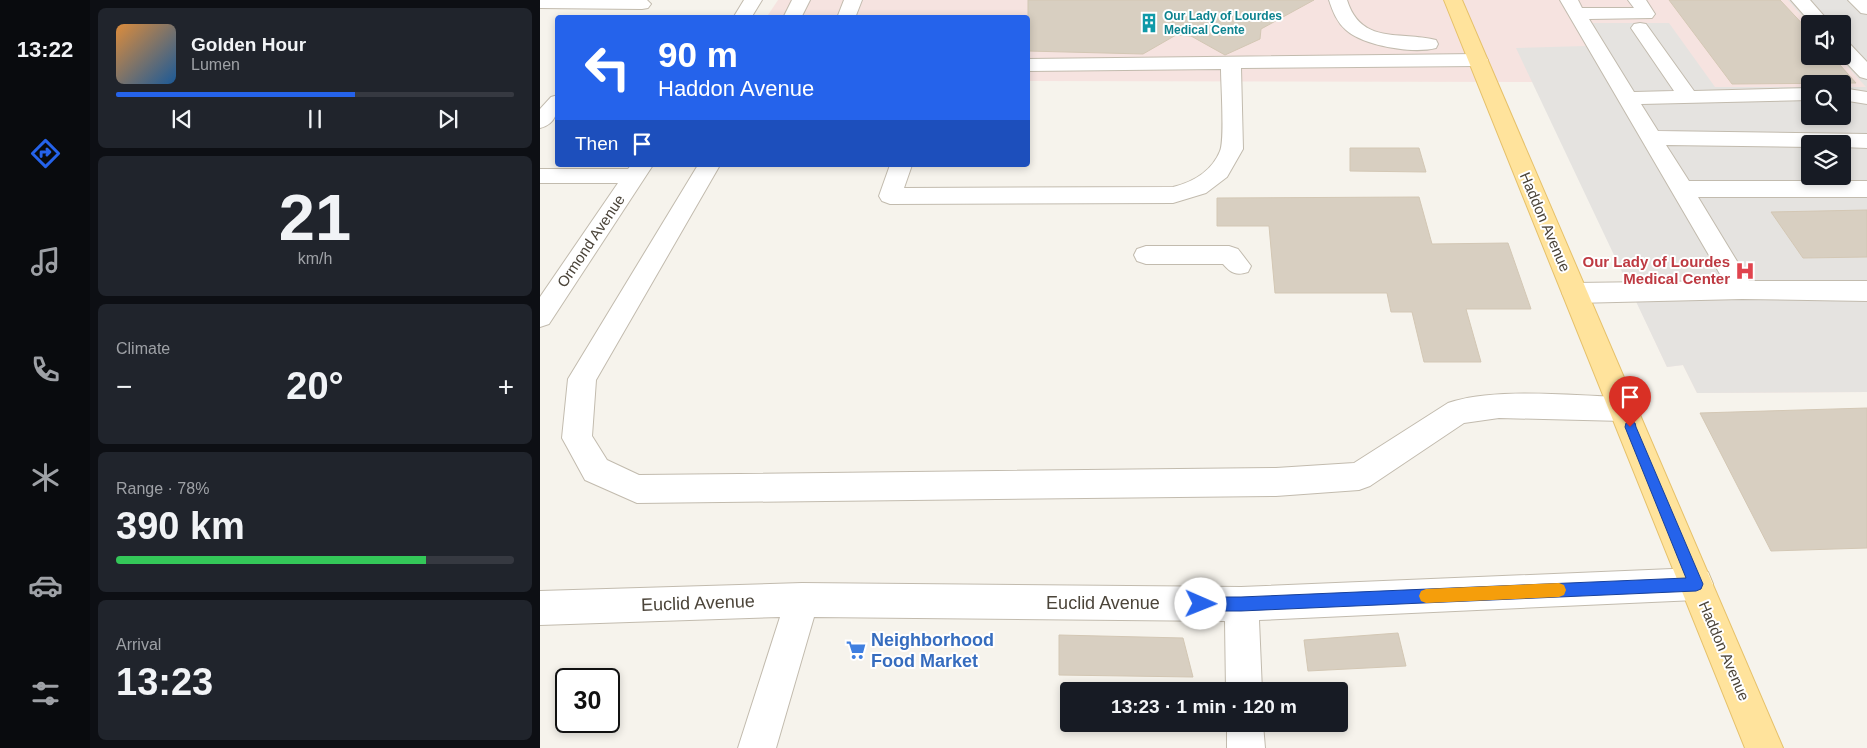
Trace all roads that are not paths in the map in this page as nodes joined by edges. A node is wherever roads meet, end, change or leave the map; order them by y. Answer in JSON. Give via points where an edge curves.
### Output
{"nodes":[{"id":1,"x":753,"y":0,"type":"edge"},
{"id":2,"x":801,"y":0,"type":"edge"},
{"id":3,"x":853,"y":0,"type":"edge"},
{"id":4,"x":1338,"y":0,"type":"edge"},
{"id":5,"x":1453,"y":0,"type":"edge"},
{"id":6,"x":1636,"y":0,"type":"edge"},
{"id":7,"x":1800,"y":0,"type":"edge"},
{"id":8,"x":1857,"y":0,"type":"edge"},
{"id":9,"x":644,"y":2,"type":"edge"},
{"id":10,"x":540,"y":3,"type":"edge"},
{"id":11,"x":1573,"y":7,"type":"edge"},
{"id":12,"x":1867,"y":9,"type":"edge"},
{"id":13,"x":633,"y":15,"type":"edge"},
{"id":14,"x":744,"y":15,"type":"edge"},
{"id":15,"x":794,"y":15,"type":"edge"},
{"id":16,"x":847,"y":15,"type":"edge"},
{"id":17,"x":1814,"y":15,"type":"edge"},
{"id":18,"x":1640,"y":28,"type":"dead end"},
{"id":19,"x":1475,"y":53,"type":"junction"},
{"id":20,"x":1851,"y":56,"type":"edge"},
{"id":21,"x":1231,"y":63,"type":"junction"},
{"id":22,"x":1030,"y":65,"type":"edge"},
{"id":23,"x":1867,"y":73,"type":"edge"},
{"id":24,"x":1801,"y":94,"type":"edge"},
{"id":25,"x":1851,"y":95,"type":"edge"},
{"id":26,"x":1688,"y":96,"type":"junction"},
{"id":27,"x":1627,"y":98,"type":"junction"},
{"id":28,"x":1867,"y":98,"type":"edge"},
{"id":29,"x":555,"y":105,"type":"edge"},
{"id":30,"x":540,"y":122,"type":"edge"},
{"id":31,"x":1651,"y":138,"type":"junction"},
{"id":32,"x":1867,"y":140,"type":"edge"},
{"id":33,"x":708,"y":167,"type":"edge"},
{"id":34,"x":900,"y":167,"type":"edge"},
{"id":35,"x":639,"y":170,"type":"edge"},
{"id":36,"x":540,"y":176,"type":"edge"},
{"id":37,"x":1682,"y":190,"type":"junction"},
{"id":38,"x":1867,"y":190,"type":"edge"},
{"id":39,"x":1146,"y":255,"type":"dead end"},
{"id":40,"x":1239,"y":266,"type":"dead end"},
{"id":41,"x":1742,"y":290,"type":"junction"},
{"id":42,"x":1867,"y":291,"type":"edge"},
{"id":43,"x":1575,"y":292,"type":"junction"},
{"id":44,"x":540,"y":317,"type":"edge"},
{"id":45,"x":1623,"y":409,"type":"junction"},
{"id":46,"x":1696,"y":584,"type":"junction"},
{"id":47,"x":802,"y":600,"type":"junction"},
{"id":48,"x":1241,"y":604,"type":"junction"},
{"id":49,"x":540,"y":608,"type":"edge"},
{"id":50,"x":1244,"y":682,"type":"edge"},
{"id":51,"x":1246,"y":732,"type":"edge"},
{"id":52,"x":757,"y":748,"type":"edge"},
{"id":53,"x":1246,"y":748,"type":"edge"},
{"id":54,"x":1764,"y":748,"type":"edge"}],
"edges":[{"from":1,"to":14,"type":"street"},
{"from":2,"to":15,"type":"street"},
{"from":3,"to":16,"type":"street"},
{"from":4,"to":19,"type":"street","via":[[1344,17],[1354,28],[1368,35],[1400,43]]},
{"from":5,"to":19,"type":"main road","name":"Haddon Avenue"},
{"from":6,"to":11,"type":"street","via":[[1646,14]]},
{"from":7,"to":17,"type":"street"},
{"from":8,"to":12,"type":"street"},
{"from":9,"to":10,"type":"street"},
{"from":9,"to":13,"type":"street"},
{"from":11,"to":27,"type":"street"},
{"from":18,"to":26,"type":"street"},
{"from":19,"to":21,"type":"street"},
{"from":19,"to":43,"type":"main road","name":"Haddon Avenue"},
{"from":20,"to":23,"type":"street"},
{"from":21,"to":22,"type":"street"},
{"from":21,"to":34,"type":"street","via":[[1232,149],[1219,172],[1198,188],[1174,195],[890,196]]},
{"from":24,"to":26,"type":"street"},
{"from":25,"to":28,"type":"street"},
{"from":26,"to":27,"type":"street"},
{"from":27,"to":31,"type":"street"},
{"from":29,"to":30,"type":"street"},
{"from":31,"to":32,"type":"street"},
{"from":31,"to":37,"type":"street"},
{"from":33,"to":45,"type":"street","via":[[582,379],[577,438],[596,470],[637,489],[1276,482],[1359,476],[1458,412],[1499,406]]},
{"from":35,"to":36,"type":"street"},
{"from":35,"to":44,"type":"street","name":"Ormond Avenue"},
{"from":37,"to":38,"type":"street"},
{"from":37,"to":41,"type":"street"},
{"from":39,"to":40,"type":"street","via":[[1229,255]]},
{"from":41,"to":42,"type":"street"},
{"from":41,"to":43,"type":"street"},
{"from":43,"to":45,"type":"main road","name":"Haddon Avenue"},
{"from":45,"to":46,"type":"main road","name":"Haddon Avenue"},
{"from":46,"to":48,"type":"street","name":"Euclid Avenue"},
{"from":46,"to":54,"type":"main road","name":"Haddon Avenue"},
{"from":47,"to":48,"type":"street","name":"Euclid Avenue"},
{"from":47,"to":49,"type":"street","name":"Euclid Avenue"},
{"from":47,"to":52,"type":"street"},
{"from":48,"to":50,"type":"street"},
{"from":51,"to":53,"type":"street"}]}
